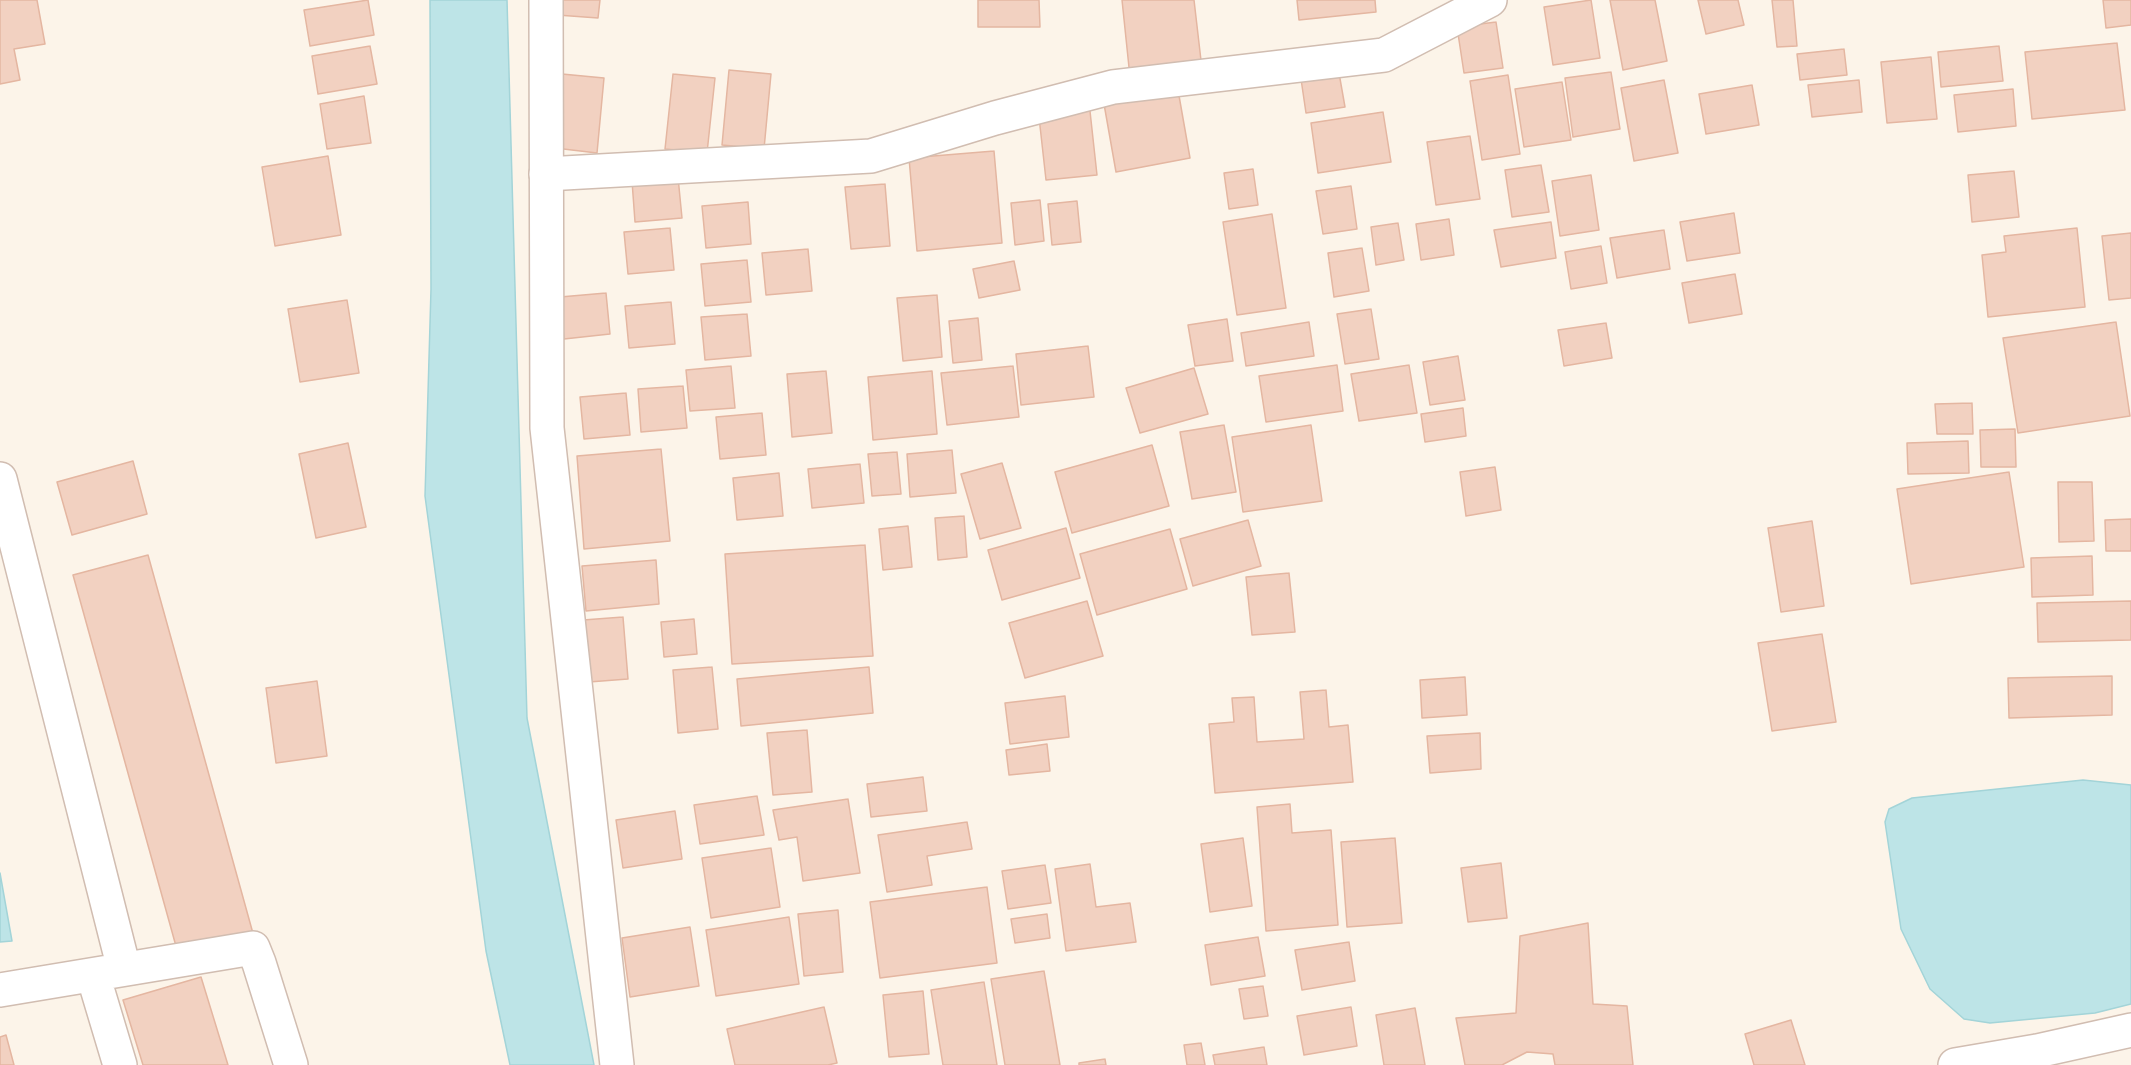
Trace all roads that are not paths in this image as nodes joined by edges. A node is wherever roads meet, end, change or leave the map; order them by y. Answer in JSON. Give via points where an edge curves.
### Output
{"nodes":[{"id":1,"x":546,"y":0,"type":"edge"},
{"id":2,"x":1490,"y":0,"type":"edge"},
{"id":3,"x":546,"y":174,"type":"junction"},
{"id":4,"x":0,"y":479,"type":"edge"},
{"id":5,"x":108,"y":972,"type":"junction"},
{"id":6,"x":0,"y":990,"type":"edge"},
{"id":7,"x":2131,"y":1030,"type":"edge"},
{"id":8,"x":120,"y":1065,"type":"edge"},
{"id":9,"x":291,"y":1065,"type":"edge"},
{"id":10,"x":617,"y":1065,"type":"edge"},
{"id":11,"x":1955,"y":1065,"type":"edge"}],
"edges":[{"from":1,"to":3,"type":"street"},
{"from":2,"to":3,"type":"street","via":[[1384,55],[1113,87],[871,156]]},
{"from":3,"to":10,"type":"street","via":[[547,428]]},
{"from":4,"to":5,"type":"street"},
{"from":5,"to":6,"type":"street"},
{"from":5,"to":8,"type":"street"},
{"from":5,"to":9,"type":"street","via":[[253,948]]},
{"from":7,"to":11,"type":"street"}]}
